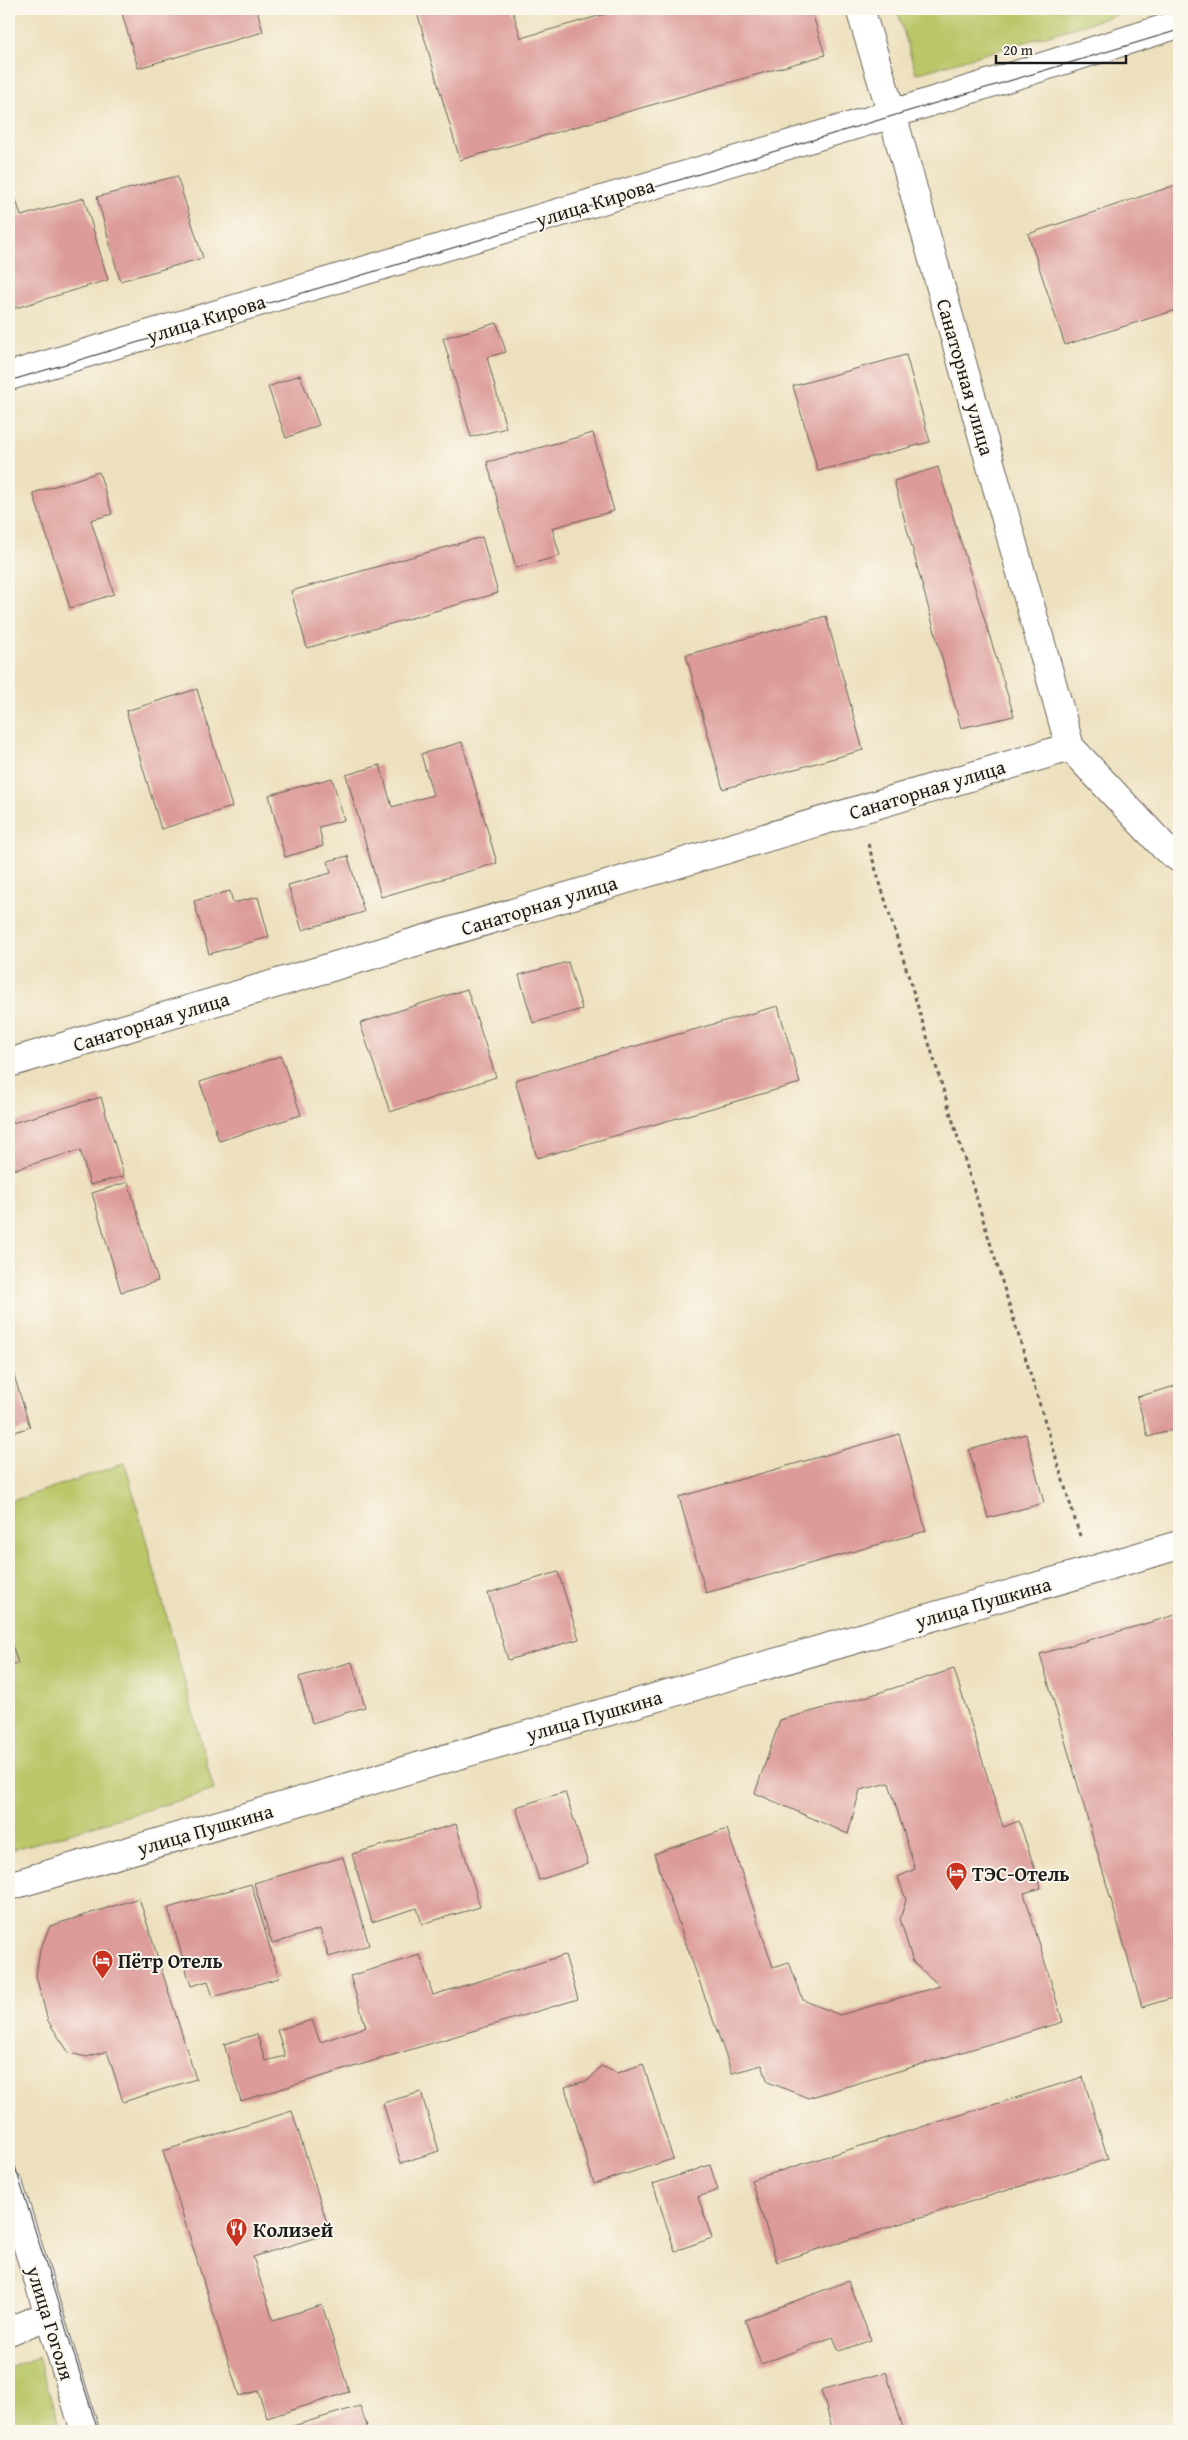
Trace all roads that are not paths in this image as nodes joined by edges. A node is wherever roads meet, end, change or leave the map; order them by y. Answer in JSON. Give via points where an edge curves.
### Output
{"nodes":[{"id":1,"x":860,"y":9,"type":"edge"},
{"id":2,"x":1179,"y":24,"type":"edge"},
{"id":3,"x":892,"y":114,"type":"junction"},
{"id":4,"x":9,"y":376,"type":"edge"},
{"id":5,"x":1070,"y":747,"type":"junction"},
{"id":6,"x":1179,"y":858,"type":"edge"},
{"id":7,"x":9,"y":1063,"type":"edge"},
{"id":8,"x":1179,"y":1545,"type":"edge"},
{"id":9,"x":9,"y":1886,"type":"edge"},
{"id":10,"x":9,"y":2186,"type":"edge"},
{"id":11,"x":49,"y":2315,"type":"junction"},
{"id":12,"x":9,"y":2331,"type":"edge"},
{"id":13,"x":85,"y":2431,"type":"edge"}],
"edges":[{"from":1,"to":3,"type":"street","name":"Санаторная улица"},
{"from":2,"to":3,"type":"street","name":"улица Кирова"},
{"from":3,"to":4,"type":"street","name":"улица Кирова"},
{"from":3,"to":5,"type":"street","name":"Санаторная улица"},
{"from":5,"to":6,"type":"street","name":"Санаторная улица","via":[[1165,848]]},
{"from":5,"to":7,"type":"street","name":"Санаторная улица"},
{"from":8,"to":9,"type":"street","name":"улица Пушкина"},
{"from":10,"to":11,"type":"street","name":"улица Гоголя"},
{"from":11,"to":12,"type":"street"},
{"from":11,"to":13,"type":"street","name":"улица Гоголя"}]}
